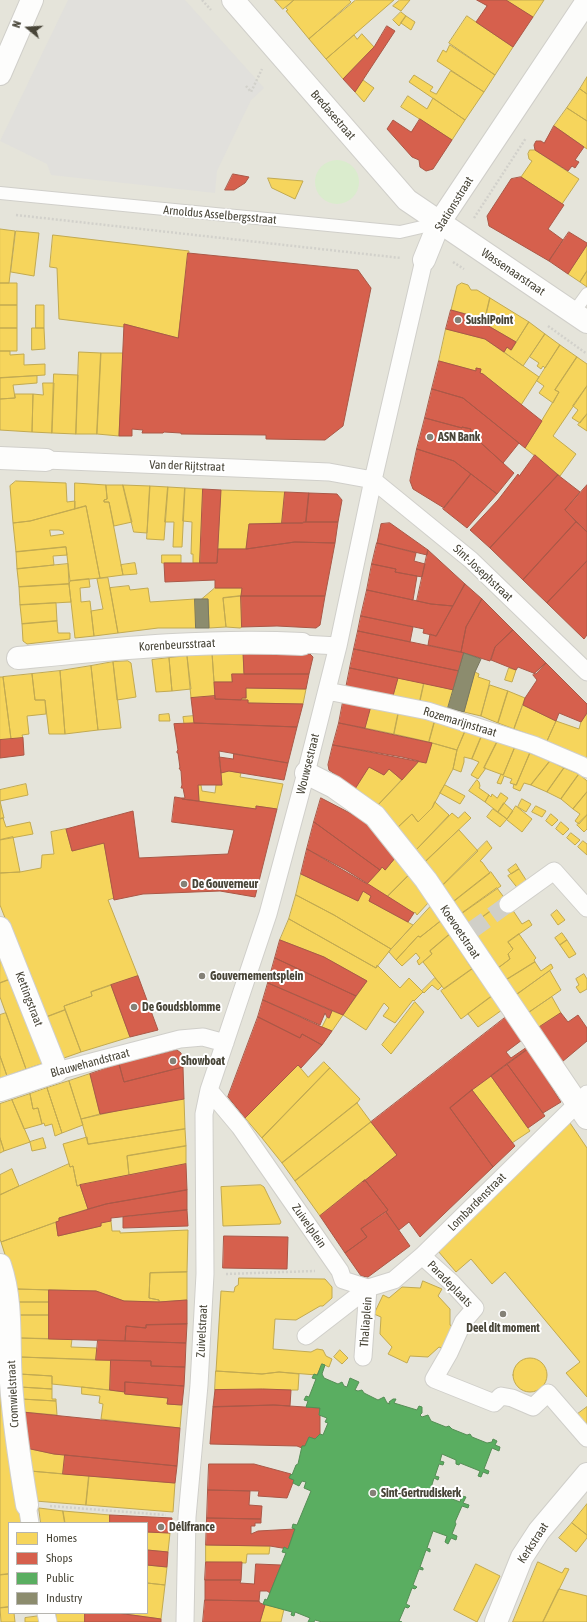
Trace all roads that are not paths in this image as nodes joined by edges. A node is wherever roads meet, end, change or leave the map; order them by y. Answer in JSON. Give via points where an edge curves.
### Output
{"nodes":[{"id":1,"x":32,"y":0,"type":"edge"},
{"id":2,"x":233,"y":0,"type":"edge"},
{"id":3,"x":587,"y":1,"type":"edge"},
{"id":4,"x":0,"y":74,"type":"edge"},
{"id":5,"x":0,"y":193,"type":"edge"},
{"id":6,"x":439,"y":223,"type":"junction"},
{"id":7,"x":424,"y":260,"type":"joint"},
{"id":8,"x":587,"y":294,"type":"edge"},
{"id":9,"x":581,"y":317,"type":"edge"},
{"id":10,"x":0,"y":458,"type":"edge"},
{"id":11,"x":46,"y":460,"type":"joint"},
{"id":12,"x":373,"y":480,"type":"junction"},
{"id":13,"x":302,"y":644,"type":"joint"},
{"id":14,"x":338,"y":646,"type":"junction"},
{"id":15,"x":18,"y":658,"type":"dead end"},
{"id":16,"x":587,"y":672,"type":"edge"},
{"id":17,"x":327,"y":691,"type":"junction"},
{"id":18,"x":587,"y":769,"type":"edge"},
{"id":19,"x":306,"y":773,"type":"junction"},
{"id":20,"x":508,"y":904,"type":"tunnel mouth"},
{"id":21,"x":587,"y":908,"type":"edge"},
{"id":22,"x":0,"y":928,"type":"edge"},
{"id":23,"x":225,"y":1042,"type":"junction"},
{"id":24,"x":57,"y":1071,"type":"junction"},
{"id":25,"x":0,"y":1090,"type":"edge"},
{"id":26,"x":209,"y":1090,"type":"junction"},
{"id":27,"x":583,"y":1105,"type":"edge"},
{"id":28,"x":422,"y":1256,"type":"junction"},
{"id":29,"x":0,"y":1265,"type":"edge"},
{"id":30,"x":368,"y":1288,"type":"junction"},
{"id":31,"x":306,"y":1336,"type":"dead end"},
{"id":32,"x":363,"y":1357,"type":"dead end"},
{"id":33,"x":587,"y":1438,"type":"edge"},
{"id":34,"x":587,"y":1474,"type":"edge"},
{"id":35,"x":29,"y":1514,"type":"edge"},
{"id":36,"x":185,"y":1622,"type":"edge"},
{"id":37,"x":496,"y":1622,"type":"edge"}],
"edges":[{"from":1,"to":4,"type":"street"},
{"from":2,"to":6,"type":"street","name":"Bredasestraat","via":[[399,191],[412,204]]},
{"from":3,"to":6,"type":"street","name":"Stationsstraat"},
{"from":5,"to":6,"type":"lane","name":"Arnoldus Asselbergsstraat","via":[[400,232]]},
{"from":6,"to":7,"type":"street","name":"Stationsstraat"},
{"from":6,"to":9,"type":"street","name":"Wassenaarstraat"},
{"from":7,"to":12,"type":"street","name":"Stationsstraat"},
{"from":8,"to":9,"type":"lane"},
{"from":10,"to":11,"type":"street","name":"Van der Rijtstraat"},
{"from":11,"to":12,"type":"street","name":"Van der Rijtstraat","via":[[329,472]]},
{"from":12,"to":14,"type":"street","name":"Wouwsestraat"},
{"from":12,"to":16,"type":"street","name":"Sint-Josephstraat","via":[[471,560]]},
{"from":13,"to":14,"type":"street","name":"Korenbeursstraat"},
{"from":13,"to":15,"type":"street","name":"Korenbeursstraat","via":[[254,642],[148,646]]},
{"from":14,"to":17,"type":"street","name":"Wouwsestraat"},
{"from":17,"to":18,"type":"street","name":"Rozemarijnstraat","via":[[428,711],[534,745]]},
{"from":17,"to":19,"type":"street","name":"Wouwsestraat"},
{"from":19,"to":23,"type":"street","name":"Wouwsestraat","via":[[268,914]]},
{"from":19,"to":27,"type":"street","name":"Koevoetstraat","via":[[334,787],[375,816],[468,933]]},
{"from":20,"to":21,"type":"street","via":[[554,871]]},
{"from":22,"to":24,"type":"street","name":"Kettingstraat"},
{"from":23,"to":24,"type":"street","name":"Blauwehandstraat","via":[[204,1037],[180,1039]]},
{"from":23,"to":26,"type":"street","name":"Zuivelstraat"},
{"from":24,"to":25,"type":"street","name":"Blauwehandstraat"},
{"from":26,"to":30,"type":"street","name":"Zuivelplein","via":[[240,1127],[340,1271],[343,1280]]},
{"from":26,"to":36,"type":"street","name":"Zuivelstraat","via":[[204,1121],[205,1274],[199,1385],[187,1517]]},
{"from":27,"to":28,"type":"street","name":"Lombardenstraat"},
{"from":28,"to":30,"type":"street","name":"Lombardenstraat","via":[[394,1280]]},
{"from":28,"to":33,"type":"street","name":"Paradeplaats","via":[[475,1308],[463,1322],[434,1379],[494,1403],[501,1396],[533,1408],[548,1394]]},
{"from":29,"to":35,"type":"street","name":"Cromwielstraat","via":[[11,1332],[11,1382],[16,1443]]},
{"from":30,"to":31,"type":"street"},
{"from":30,"to":32,"type":"street","name":"Thaliaplein"},
{"from":34,"to":37,"type":"street","name":"Kerkstraat","via":[[539,1531],[522,1557]]}]}
